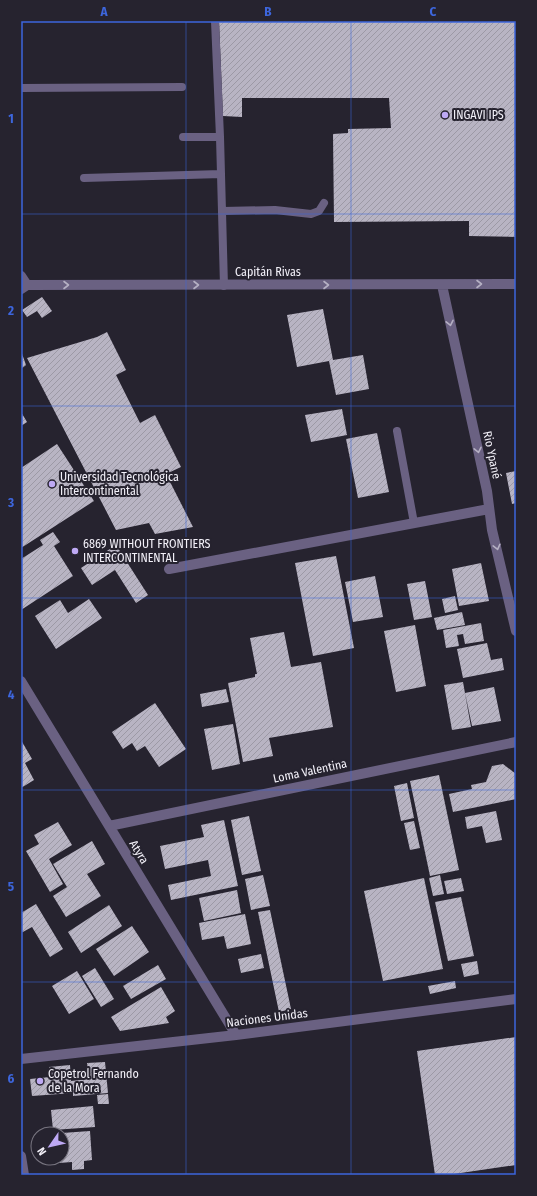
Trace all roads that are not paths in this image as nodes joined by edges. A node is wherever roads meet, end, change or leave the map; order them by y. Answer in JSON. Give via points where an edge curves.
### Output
{"nodes":[{"id":1,"x":215,"y":21,"type":"edge"},
{"id":2,"x":182,"y":87,"type":"dead end"},
{"id":3,"x":21,"y":88,"type":"edge"},
{"id":4,"x":183,"y":137,"type":"dead end"},
{"id":5,"x":220,"y":137,"type":"junction"},
{"id":6,"x":221,"y":174,"type":"junction"},
{"id":7,"x":84,"y":178,"type":"dead end"},
{"id":8,"x":324,"y":203,"type":"dead end"},
{"id":9,"x":223,"y":211,"type":"junction"},
{"id":10,"x":21,"y":276,"type":"edge"},
{"id":11,"x":516,"y":284,"type":"edge"},
{"id":12,"x":442,"y":285,"type":"junction"},
{"id":13,"x":224,"y":286,"type":"junction"},
{"id":14,"x":24,"y":287,"type":"edge"},
{"id":15,"x":397,"y":431,"type":"dead end"},
{"id":16,"x":489,"y":509,"type":"junction"},
{"id":17,"x":414,"y":523,"type":"junction"},
{"id":18,"x":169,"y":569,"type":"dead end"},
{"id":19,"x":516,"y":631,"type":"edge"},
{"id":20,"x":21,"y":681,"type":"edge"},
{"id":21,"x":516,"y":742,"type":"edge"},
{"id":22,"x":109,"y":826,"type":"junction"},
{"id":23,"x":516,"y":999,"type":"edge"},
{"id":24,"x":236,"y":1036,"type":"junction"},
{"id":25,"x":21,"y":1059,"type":"edge"},
{"id":26,"x":21,"y":1156,"type":"edge"},
{"id":27,"x":24,"y":1175,"type":"edge"}],
"edges":[{"from":1,"to":5,"type":"lane"},
{"from":2,"to":3,"type":"lane"},
{"from":4,"to":5,"type":"lane"},
{"from":5,"to":6,"type":"lane"},
{"from":6,"to":7,"type":"lane"},
{"from":6,"to":9,"type":"lane"},
{"from":8,"to":9,"type":"lane","via":[[319,211],[311,214],[275,210]]},
{"from":9,"to":13,"type":"lane"},
{"from":10,"to":14,"type":"street"},
{"from":12,"to":11,"type":"street","name":"Capitán Rivas","one_way":true},
{"from":13,"to":12,"type":"street","name":"Capitán Rivas","one_way":true},
{"from":12,"to":16,"type":"street","name":"Rio Ypané","one_way":true},
{"from":14,"to":13,"type":"street","name":"Capitán Rivas","one_way":true},
{"from":15,"to":17,"type":"lane"},
{"from":16,"to":17,"type":"street"},
{"from":16,"to":19,"type":"street","name":"Rio Ypané","one_way":true},
{"from":17,"to":18,"type":"street"},
{"from":20,"to":22,"type":"street","name":"Atyra"},
{"from":21,"to":22,"type":"street","name":"Loma Valentina"},
{"from":22,"to":24,"type":"street","name":"Atyra"},
{"from":23,"to":24,"type":"street","name":"Naciones Unidas"},
{"from":24,"to":25,"type":"street","name":"Naciones Unidas"},
{"from":26,"to":27,"type":"street"}]}
